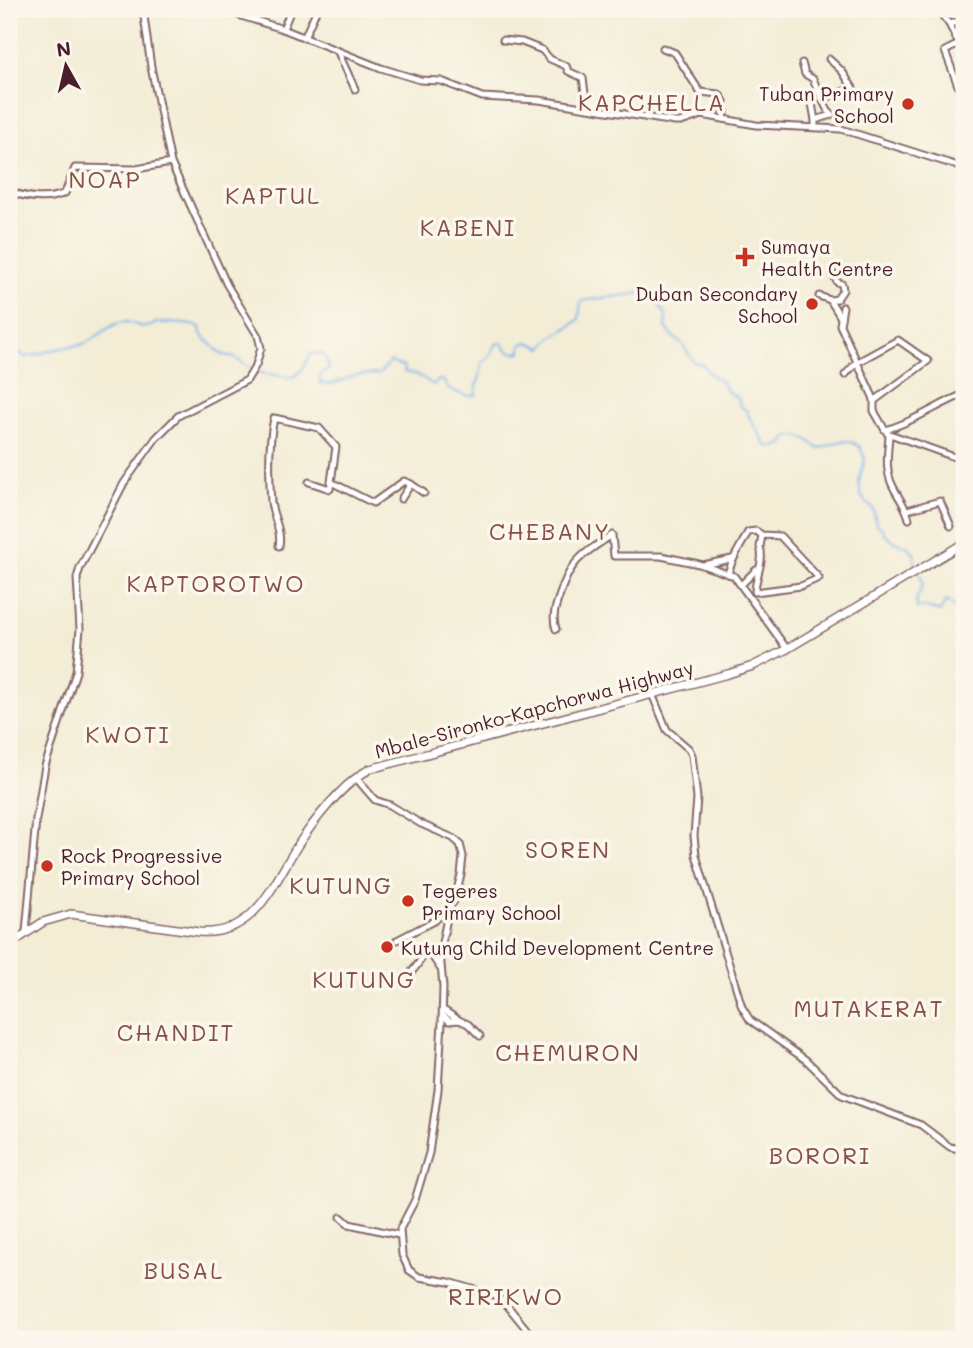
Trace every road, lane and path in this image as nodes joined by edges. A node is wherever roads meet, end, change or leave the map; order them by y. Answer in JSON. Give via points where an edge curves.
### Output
{"nodes":[{"id":1,"x":143,"y":9,"type":"edge"},
{"id":2,"x":219,"y":9,"type":"edge"},
{"id":3,"x":287,"y":9,"type":"edge"},
{"id":4,"x":317,"y":9,"type":"edge"},
{"id":5,"x":937,"y":9,"type":"edge"},
{"id":6,"x":964,"y":20,"type":"edge"},
{"id":7,"x":949,"y":24,"type":"junction"},
{"id":8,"x":283,"y":29,"type":"junction"},
{"id":9,"x":304,"y":38,"type":"junction"},
{"id":10,"x":503,"y":40,"type":"dead end"},
{"id":11,"x":663,"y":48,"type":"dead end"},
{"id":12,"x":338,"y":52,"type":"junction"},
{"id":13,"x":829,"y":59,"type":"dead end"},
{"id":14,"x":802,"y":63,"type":"dead end"},
{"id":15,"x":355,"y":89,"type":"dead end"},
{"id":16,"x":962,"y":89,"type":"edge"},
{"id":17,"x":811,"y":97,"type":"dead end"},
{"id":18,"x":822,"y":99,"type":"junction"},
{"id":19,"x":964,"y":102,"type":"edge"},
{"id":20,"x":585,"y":107,"type":"junction"},
{"id":21,"x":724,"y":119,"type":"junction"},
{"id":22,"x":815,"y":123,"type":"junction"},
{"id":23,"x":171,"y":163,"type":"junction"},
{"id":24,"x":964,"y":168,"type":"edge"},
{"id":25,"x":9,"y":191,"type":"edge"},
{"id":26,"x":833,"y":274,"type":"dead end"},
{"id":27,"x":819,"y":296,"type":"dead end"},
{"id":28,"x":830,"y":300,"type":"junction"},
{"id":29,"x":843,"y":307,"type":"dead end"},
{"id":30,"x":841,"y":318,"type":"junction"},
{"id":31,"x":856,"y":363,"type":"junction"},
{"id":32,"x":845,"y":375,"type":"dead end"},
{"id":33,"x":964,"y":394,"type":"edge"},
{"id":34,"x":874,"y":401,"type":"junction"},
{"id":35,"x":887,"y":433,"type":"junction"},
{"id":36,"x":960,"y":459,"type":"dead end"},
{"id":37,"x":309,"y":482,"type":"dead end"},
{"id":38,"x":331,"y":482,"type":"junction"},
{"id":39,"x":411,"y":484,"type":"junction"},
{"id":40,"x":424,"y":492,"type":"dead end"},
{"id":41,"x":401,"y":499,"type":"dead end"},
{"id":42,"x":907,"y":510,"type":"junction"},
{"id":43,"x":909,"y":520,"type":"dead end"},
{"id":44,"x":951,"y":526,"type":"dead end"},
{"id":45,"x":762,"y":535,"type":"junction"},
{"id":46,"x":964,"y":543,"type":"edge"},
{"id":47,"x":279,"y":546,"type":"dead end"},
{"id":48,"x":732,"y":559,"type":"junction"},
{"id":49,"x":703,"y":565,"type":"junction"},
{"id":50,"x":758,"y":569,"type":"junction"},
{"id":51,"x":728,"y":574,"type":"junction"},
{"id":52,"x":741,"y":585,"type":"junction"},
{"id":53,"x":556,"y":629,"type":"dead end"},
{"id":54,"x":787,"y":649,"type":"junction"},
{"id":55,"x":652,"y":694,"type":"junction"},
{"id":56,"x":356,"y":778,"type":"junction"},
{"id":57,"x":449,"y":908,"type":"junction"},
{"id":58,"x":26,"y":932,"type":"junction"},
{"id":59,"x":397,"y":940,"type":"dead end"},
{"id":60,"x":9,"y":945,"type":"edge"},
{"id":61,"x":442,"y":971,"type":"junction"},
{"id":62,"x":403,"y":980,"type":"dead end"},
{"id":63,"x":445,"y":1014,"type":"junction"},
{"id":64,"x":480,"y":1037,"type":"dead end"},
{"id":65,"x":441,"y":1041,"type":"junction"},
{"id":66,"x":964,"y":1150,"type":"edge"},
{"id":67,"x":341,"y":1217,"type":"dead end"},
{"id":68,"x":399,"y":1235,"type":"junction"},
{"id":69,"x":531,"y":1339,"type":"edge"}],
"edges":[{"from":1,"to":23,"type":"street"},
{"from":2,"to":8,"type":"street"},
{"from":3,"to":8,"type":"street","via":[[290,12]]},
{"from":4,"to":9,"type":"street"},
{"from":5,"to":7,"type":"street"},
{"from":6,"to":7,"type":"street"},
{"from":7,"to":16,"type":"street","via":[[959,44],[945,51]]},
{"from":8,"to":9,"type":"street"},
{"from":9,"to":12,"type":"street"},
{"from":10,"to":20,"type":"street","via":[[542,50],[583,78]]},
{"from":11,"to":21,"type":"street","via":[[676,52],[699,92],[719,94],[724,101],[720,106]]},
{"from":12,"to":15,"type":"street"},
{"from":12,"to":20,"type":"street","via":[[482,97]]},
{"from":13,"to":18,"type":"street","via":[[853,88]]},
{"from":14,"to":18,"type":"street"},
{"from":16,"to":19,"type":"street"},
{"from":17,"to":22,"type":"street"},
{"from":18,"to":22,"type":"street","via":[[832,115]]},
{"from":20,"to":21,"type":"street","via":[[675,122],[702,115]]},
{"from":21,"to":22,"type":"street","via":[[756,125]]},
{"from":22,"to":24,"type":"street"},
{"from":23,"to":25,"type":"street","via":[[136,169],[75,168],[65,193],[52,197]]},
{"from":23,"to":58,"type":"street","via":[[261,348],[250,376],[237,387],[167,424],[124,484],[80,568],[75,674],[44,766]]},
{"from":26,"to":28,"type":"street","via":[[843,290]]},
{"from":27,"to":28,"type":"street"},
{"from":28,"to":30,"type":"street"},
{"from":29,"to":30,"type":"street"},
{"from":30,"to":31,"type":"street"},
{"from":31,"to":32,"type":"street"},
{"from":31,"to":34,"type":"street"},
{"from":31,"to":34,"type":"street","via":[[898,340],[928,361]]},
{"from":33,"to":35,"type":"street"},
{"from":34,"to":35,"type":"street","via":[[874,411]]},
{"from":35,"to":36,"type":"street"},
{"from":35,"to":42,"type":"street","via":[[891,482]]},
{"from":37,"to":38,"type":"street","via":[[330,489]]},
{"from":38,"to":39,"type":"street","via":[[373,503],[404,481]]},
{"from":38,"to":47,"type":"street","via":[[335,447],[320,428],[274,418],[269,444]]},
{"from":39,"to":40,"type":"street"},
{"from":39,"to":41,"type":"street"},
{"from":42,"to":43,"type":"street"},
{"from":42,"to":44,"type":"street","via":[[940,501]]},
{"from":45,"to":48,"type":"street","via":[[748,532]]},
{"from":45,"to":50,"type":"street"},
{"from":45,"to":50,"type":"street","via":[[780,536],[819,578],[801,586],[755,592]]},
{"from":46,"to":54,"type":"main road","name":"Mbale-Sironko-Kapchorwa Highway"},
{"from":48,"to":49,"type":"street"},
{"from":48,"to":51,"type":"street"},
{"from":49,"to":51,"type":"street"},
{"from":49,"to":53,"type":"street","via":[[661,556],[614,556],[611,535],[567,572],[553,614]]},
{"from":50,"to":52,"type":"street"},
{"from":51,"to":52,"type":"street"},
{"from":52,"to":54,"type":"street"},
{"from":54,"to":55,"type":"main road","name":"Mbale-Sironko-Kapchorwa Highway","via":[[728,674]]},
{"from":55,"to":56,"type":"main road","name":"Mbale-Sironko-Kapchorwa Highway","via":[[370,769]]},
{"from":55,"to":66,"type":"street","via":[[667,730],[691,752],[697,798],[696,855],[747,1016],[806,1060],[842,1095],[921,1125],[950,1147]]},
{"from":56,"to":57,"type":"street","via":[[375,800],[460,844],[462,868]]},
{"from":56,"to":58,"type":"main road","name":"Mbale-Sironko-Kapchorwa Highway","via":[[301,841],[260,907],[231,928],[209,933],[72,914]]},
{"from":57,"to":59,"type":"street"},
{"from":57,"to":61,"type":"street","via":[[441,946]]},
{"from":58,"to":60,"type":"main road","name":"Mbale-Sironko-Kapchorwa Highway"},
{"from":61,"to":62,"type":"street","via":[[427,948],[413,973]]},
{"from":61,"to":63,"type":"street"},
{"from":61,"to":65,"type":"street"},
{"from":63,"to":64,"type":"street","via":[[449,1021],[468,1024]]},
{"from":63,"to":65,"type":"street"},
{"from":65,"to":68,"type":"street","via":[[429,1153]]},
{"from":67,"to":68,"type":"street","via":[[349,1224]]},
{"from":68,"to":69,"type":"street","via":[[402,1255],[414,1274],[496,1296]]}]}
